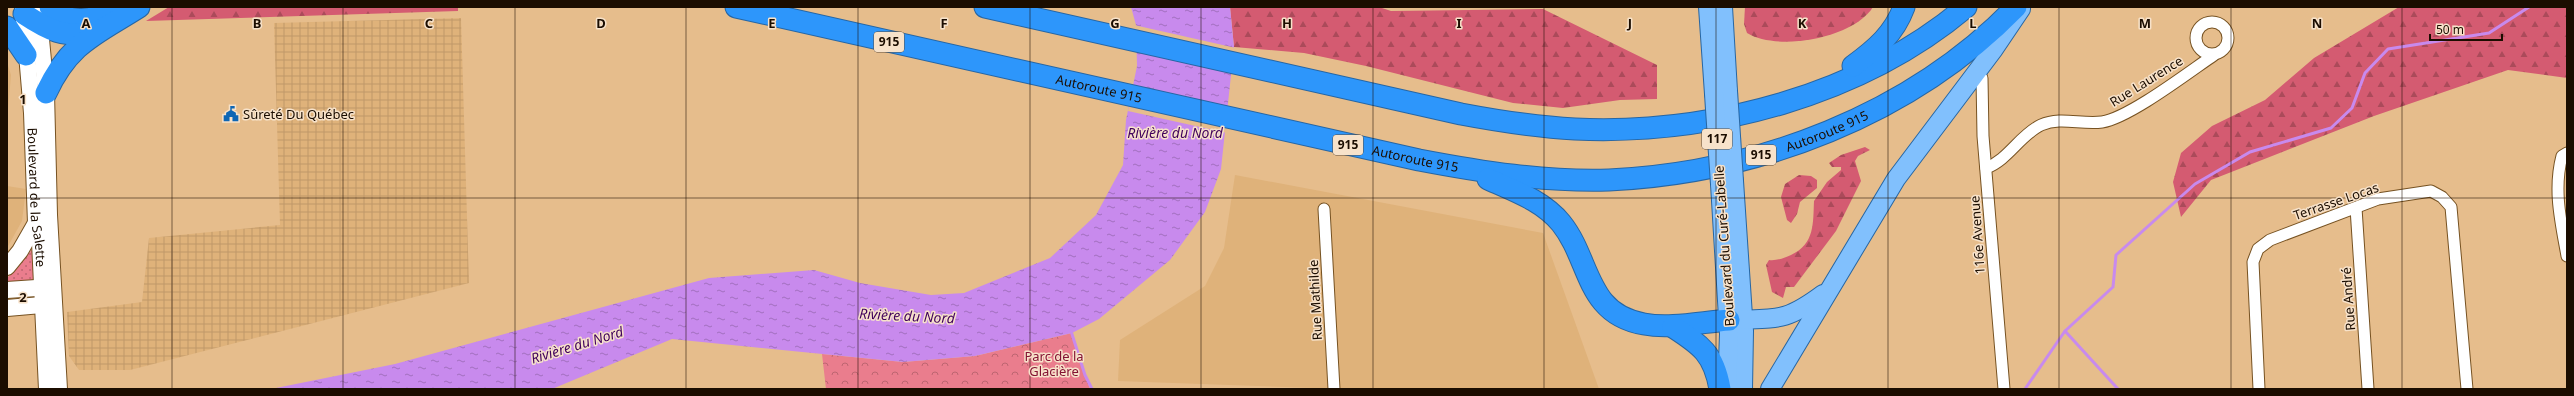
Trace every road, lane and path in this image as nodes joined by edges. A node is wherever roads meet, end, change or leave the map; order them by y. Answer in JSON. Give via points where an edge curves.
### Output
{"nodes":[{"id":1,"x":50,"y":7,"type":"edge"},
{"id":2,"x":114,"y":7,"type":"edge"},
{"id":3,"x":139,"y":7,"type":"edge"},
{"id":4,"x":736,"y":7,"type":"edge"},
{"id":5,"x":986,"y":7,"type":"edge"},
{"id":6,"x":1708,"y":7,"type":"edge"},
{"id":7,"x":1723,"y":7,"type":"edge"},
{"id":8,"x":1904,"y":7,"type":"edge"},
{"id":9,"x":1966,"y":7,"type":"edge"},
{"id":10,"x":2016,"y":7,"type":"edge"},
{"id":11,"x":2022,"y":7,"type":"edge"},
{"id":12,"x":31,"y":13,"type":"edge"},
{"id":13,"x":7,"y":27,"type":"edge"},
{"id":14,"x":94,"y":34,"type":"junction"},
{"id":15,"x":26,"y":55,"type":"junction"},
{"id":16,"x":2214,"y":55,"type":"dead end"},
{"id":17,"x":1982,"y":71,"type":"junction"},
{"id":18,"x":1822,"y":89,"type":"junction"},
{"id":19,"x":46,"y":93,"type":"junction"},
{"id":20,"x":1721,"y":93,"type":"junction"},
{"id":21,"x":2567,"y":153,"type":"edge"},
{"id":22,"x":1986,"y":168,"type":"junction"},
{"id":23,"x":1466,"y":169,"type":"junction"},
{"id":24,"x":2356,"y":208,"type":"junction"},
{"id":25,"x":1324,"y":209,"type":"dead end"},
{"id":26,"x":36,"y":223,"type":"junction"},
{"id":27,"x":2567,"y":256,"type":"edge"},
{"id":28,"x":7,"y":267,"type":"edge"},
{"id":29,"x":47,"y":288,"type":"junction"},
{"id":30,"x":1829,"y":289,"type":"junction"},
{"id":31,"x":7,"y":290,"type":"edge"},
{"id":32,"x":49,"y":304,"type":"junction"},
{"id":33,"x":7,"y":308,"type":"edge"},
{"id":34,"x":1736,"y":320,"type":"junction"},
{"id":35,"x":1673,"y":327,"type":"junction"},
{"id":36,"x":47,"y":389,"type":"edge"},
{"id":37,"x":59,"y":389,"type":"edge"},
{"id":38,"x":1334,"y":389,"type":"edge"},
{"id":39,"x":1720,"y":389,"type":"edge"},
{"id":40,"x":1727,"y":389,"type":"edge"},
{"id":41,"x":1743,"y":389,"type":"edge"},
{"id":42,"x":1770,"y":389,"type":"edge"},
{"id":43,"x":2004,"y":389,"type":"edge"},
{"id":44,"x":2259,"y":389,"type":"edge"},
{"id":45,"x":2368,"y":389,"type":"edge"},
{"id":46,"x":2467,"y":389,"type":"edge"}],
"edges":[{"from":1,"to":2,"type":"highway","via":[[65,17],[79,20],[97,17]]},
{"from":3,"to":14,"type":"highway"},
{"from":4,"to":23,"type":"highway","name":"Autoroute 915","number":"915","via":[[1230,119]]},
{"from":5,"to":18,"type":"highway","via":[[1461,114],[1574,129],[1635,128],[1692,123],[1744,113]]},
{"from":6,"to":20,"type":"main road","name":"Boulevard du Curé-Labelle"},
{"from":7,"to":20,"type":"main road","name":"Boulevard du Curé-Labelle"},
{"from":8,"to":18,"type":"highway","via":[[1893,29],[1880,46]]},
{"from":9,"to":18,"type":"highway","via":[[1910,47]]},
{"from":10,"to":23,"type":"highway","name":"Autoroute 915","number":"915","via":[[1965,54],[1906,94],[1829,131],[1760,155],[1686,172],[1608,180],[1529,178]]},
{"from":11,"to":17,"type":"main road"},
{"from":12,"to":14,"type":"highway","via":[[53,32]]},
{"from":12,"to":15,"type":"street","name":"Boulevard de la Salette"},
{"from":12,"to":19,"type":"street","name":"Boulevard de la Salette"},
{"from":13,"to":15,"type":"highway"},
{"from":14,"to":19,"type":"highway","via":[[65,58]]},
{"from":15,"to":26,"type":"street","name":"Boulevard de la Salette","via":[[32,113]]},
{"from":16,"to":22,"type":"street","name":"Rue Laurence","via":[[2120,117],[2101,122],[2055,120],[2040,126],[1996,163]]},
{"from":17,"to":22,"type":"street","name":"116e Avenue"},
{"from":17,"to":30,"type":"main road","via":[[1896,179]]},
{"from":19,"to":29,"type":"street","name":"Boulevard de la Salette"},
{"from":20,"to":34,"type":"main road","name":"Boulevard du Curé-Labelle","bridge":true},
{"from":21,"to":27,"type":"street","via":[[2562,156],[2556,177]]},
{"from":22,"to":43,"type":"street","name":"116e Avenue"},
{"from":23,"to":35,"type":"highway","via":[[1528,197],[1555,216],[1572,241],[1593,289],[1613,312],[1637,323]]},
{"from":24,"to":44,"type":"street","name":"Terrasse Locas","via":[[2270,240],[2258,250],[2254,262]]},
{"from":24,"to":45,"type":"street","name":"Rue André"},
{"from":24,"to":46,"type":"street","name":"Terrasse Locas","via":[[2378,199],[2431,191],[2451,206]]},
{"from":25,"to":38,"type":"street","name":"Rue Mathilde"},
{"from":26,"to":28,"type":"street","via":[[20,251]]},
{"from":26,"to":29,"type":"street","name":"Boulevard de la Salette"},
{"from":29,"to":31,"type":"street"},
{"from":29,"to":32,"type":"street","name":"Boulevard de la Salette"},
{"from":30,"to":34,"type":"main road","via":[[1791,315],[1772,319]]},
{"from":30,"to":42,"type":"main road"},
{"from":32,"to":33,"type":"street"},
{"from":32,"to":36,"type":"street","name":"Boulevard de la Salette"},
{"from":32,"to":37,"type":"street","name":"Boulevard de la Salette"},
{"from":34,"to":35,"type":"highway","via":[[1688,323]]},
{"from":34,"to":40,"type":"main road","name":"Boulevard du Curé-Labelle"},
{"from":34,"to":41,"type":"main road","name":"Boulevard du Curé-Labelle"},
{"from":35,"to":39,"type":"highway","via":[[1695,341],[1706,352],[1715,366]]}]}
